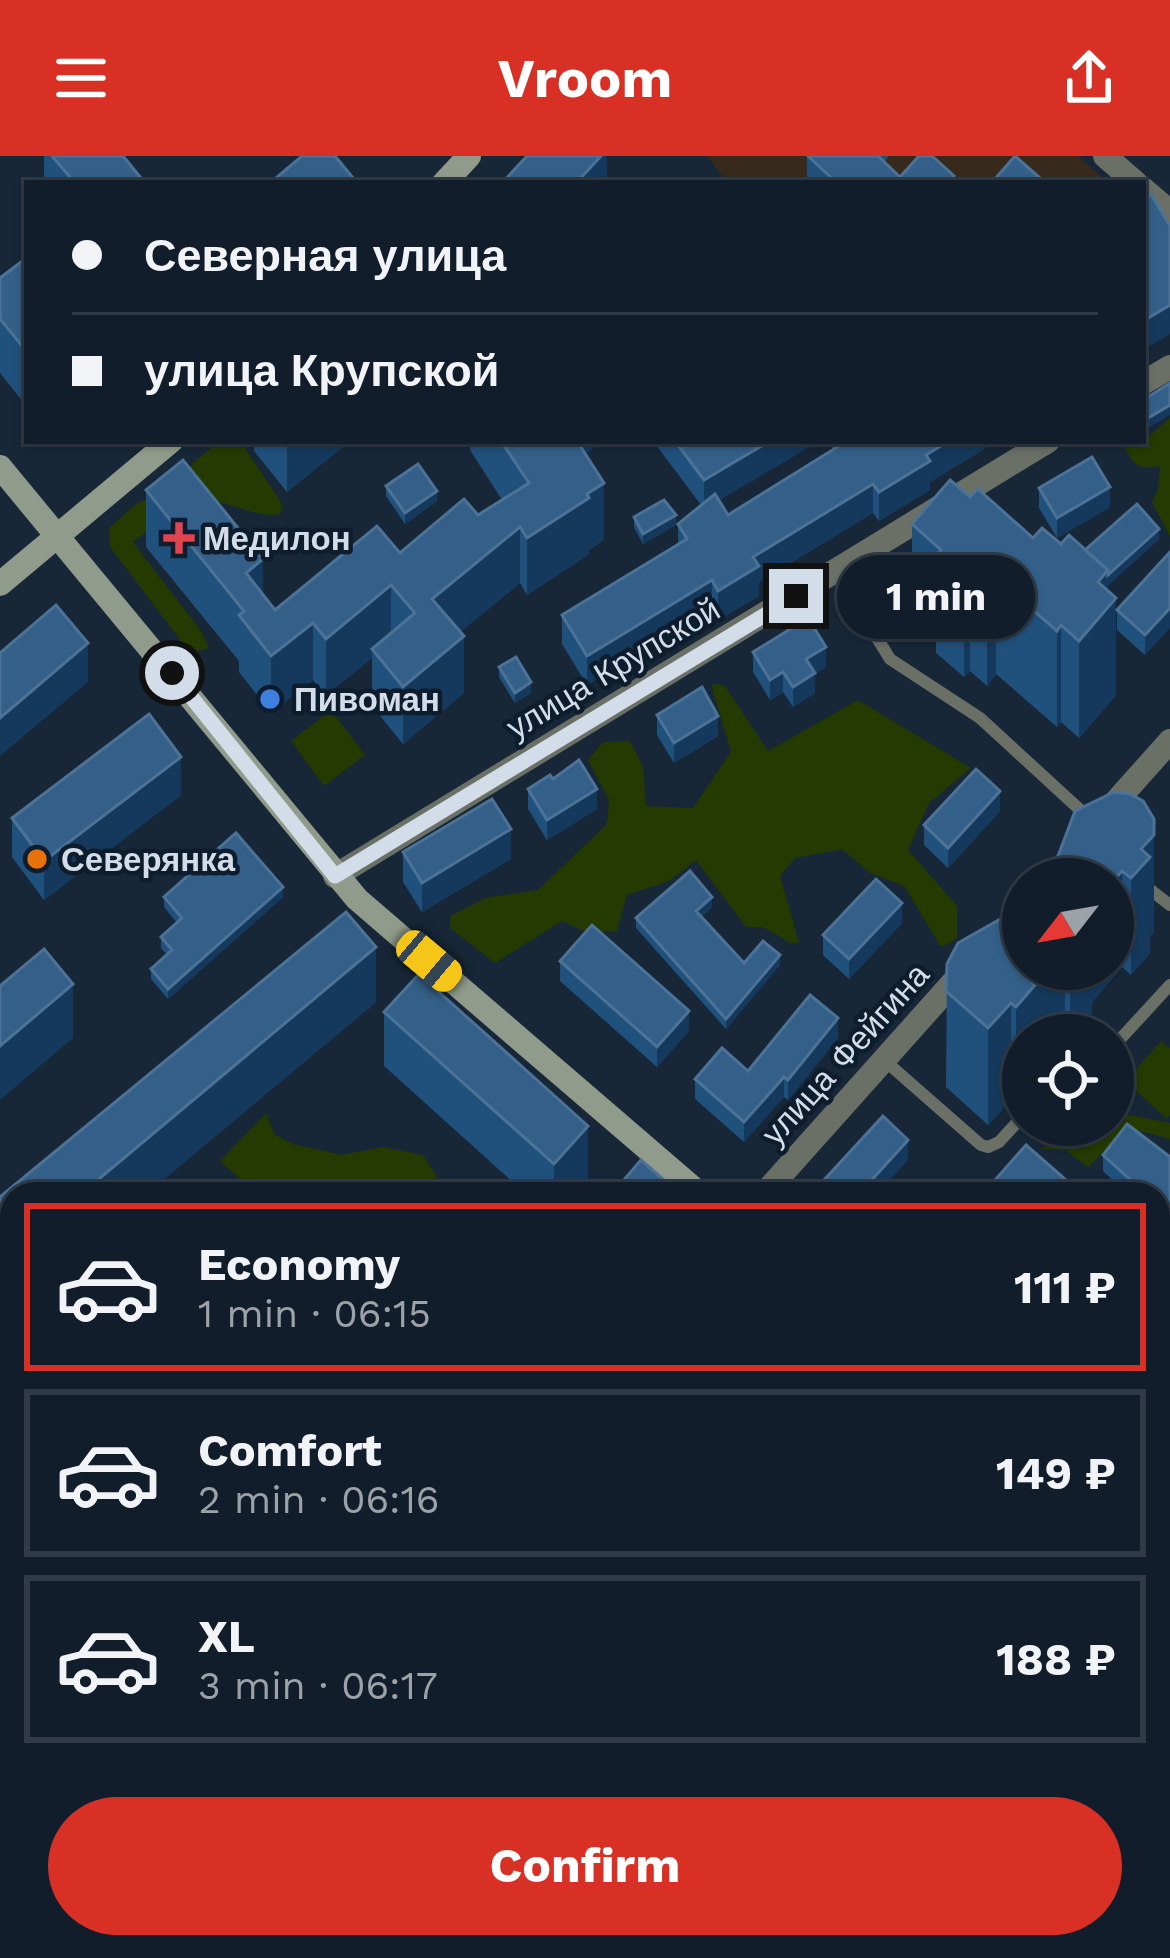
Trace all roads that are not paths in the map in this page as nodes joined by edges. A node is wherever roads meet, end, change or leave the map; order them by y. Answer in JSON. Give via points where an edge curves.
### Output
{"nodes":[{"id":1,"x":469,"y":156,"type":"edge"},
{"id":2,"x":1105,"y":156,"type":"edge"},
{"id":3,"x":447,"y":180,"type":"edge"},
{"id":4,"x":1133,"y":180,"type":"edge"},
{"id":5,"x":1146,"y":191,"type":"edge"},
{"id":6,"x":1170,"y":212,"type":"edge"},
{"id":7,"x":167,"y":444,"type":"edge"},
{"id":8,"x":1043,"y":444,"type":"edge"},
{"id":9,"x":0,"y":467,"type":"edge"},
{"id":10,"x":57,"y":536,"type":"junction"},
{"id":11,"x":836,"y":571,"type":"junction"},
{"id":12,"x":0,"y":584,"type":"edge"},
{"id":13,"x":1170,"y":741,"type":"edge"},
{"id":14,"x":1090,"y":830,"type":"joint"},
{"id":15,"x":335,"y":876,"type":"junction"},
{"id":16,"x":1136,"y":878,"type":"edge"},
{"id":17,"x":1170,"y":905,"type":"edge"},
{"id":18,"x":977,"y":956,"type":"edge"},
{"id":19,"x":1170,"y":985,"type":"edge"},
{"id":20,"x":1134,"y":1024,"type":"edge"},
{"id":21,"x":884,"y":1060,"type":"junction"},
{"id":22,"x":1002,"y":1139,"type":"edge"},
{"id":23,"x":686,"y":1182,"type":"edge"},
{"id":24,"x":775,"y":1182,"type":"edge"}],
"edges":[{"from":1,"to":3,"type":"street"},
{"from":2,"to":4,"type":"street"},
{"from":5,"to":6,"type":"street"},
{"from":7,"to":10,"type":"street"},
{"from":8,"to":11,"type":"street","name":"улица Крупской"},
{"from":9,"to":10,"type":"street"},
{"from":10,"to":12,"type":"street"},
{"from":10,"to":15,"type":"street"},
{"from":11,"to":14,"type":"lane","via":[[899,668],[980,718]]},
{"from":11,"to":15,"type":"street","name":"улица Крупской"},
{"from":13,"to":14,"type":"street"},
{"from":15,"to":23,"type":"street"},
{"from":16,"to":17,"type":"lane"},
{"from":18,"to":21,"type":"street","name":"улица Фейгина"},
{"from":19,"to":20,"type":"lane"},
{"from":21,"to":22,"type":"lane","via":[[981,1144]]},
{"from":21,"to":24,"type":"street","name":"улица Фейгина"}]}
